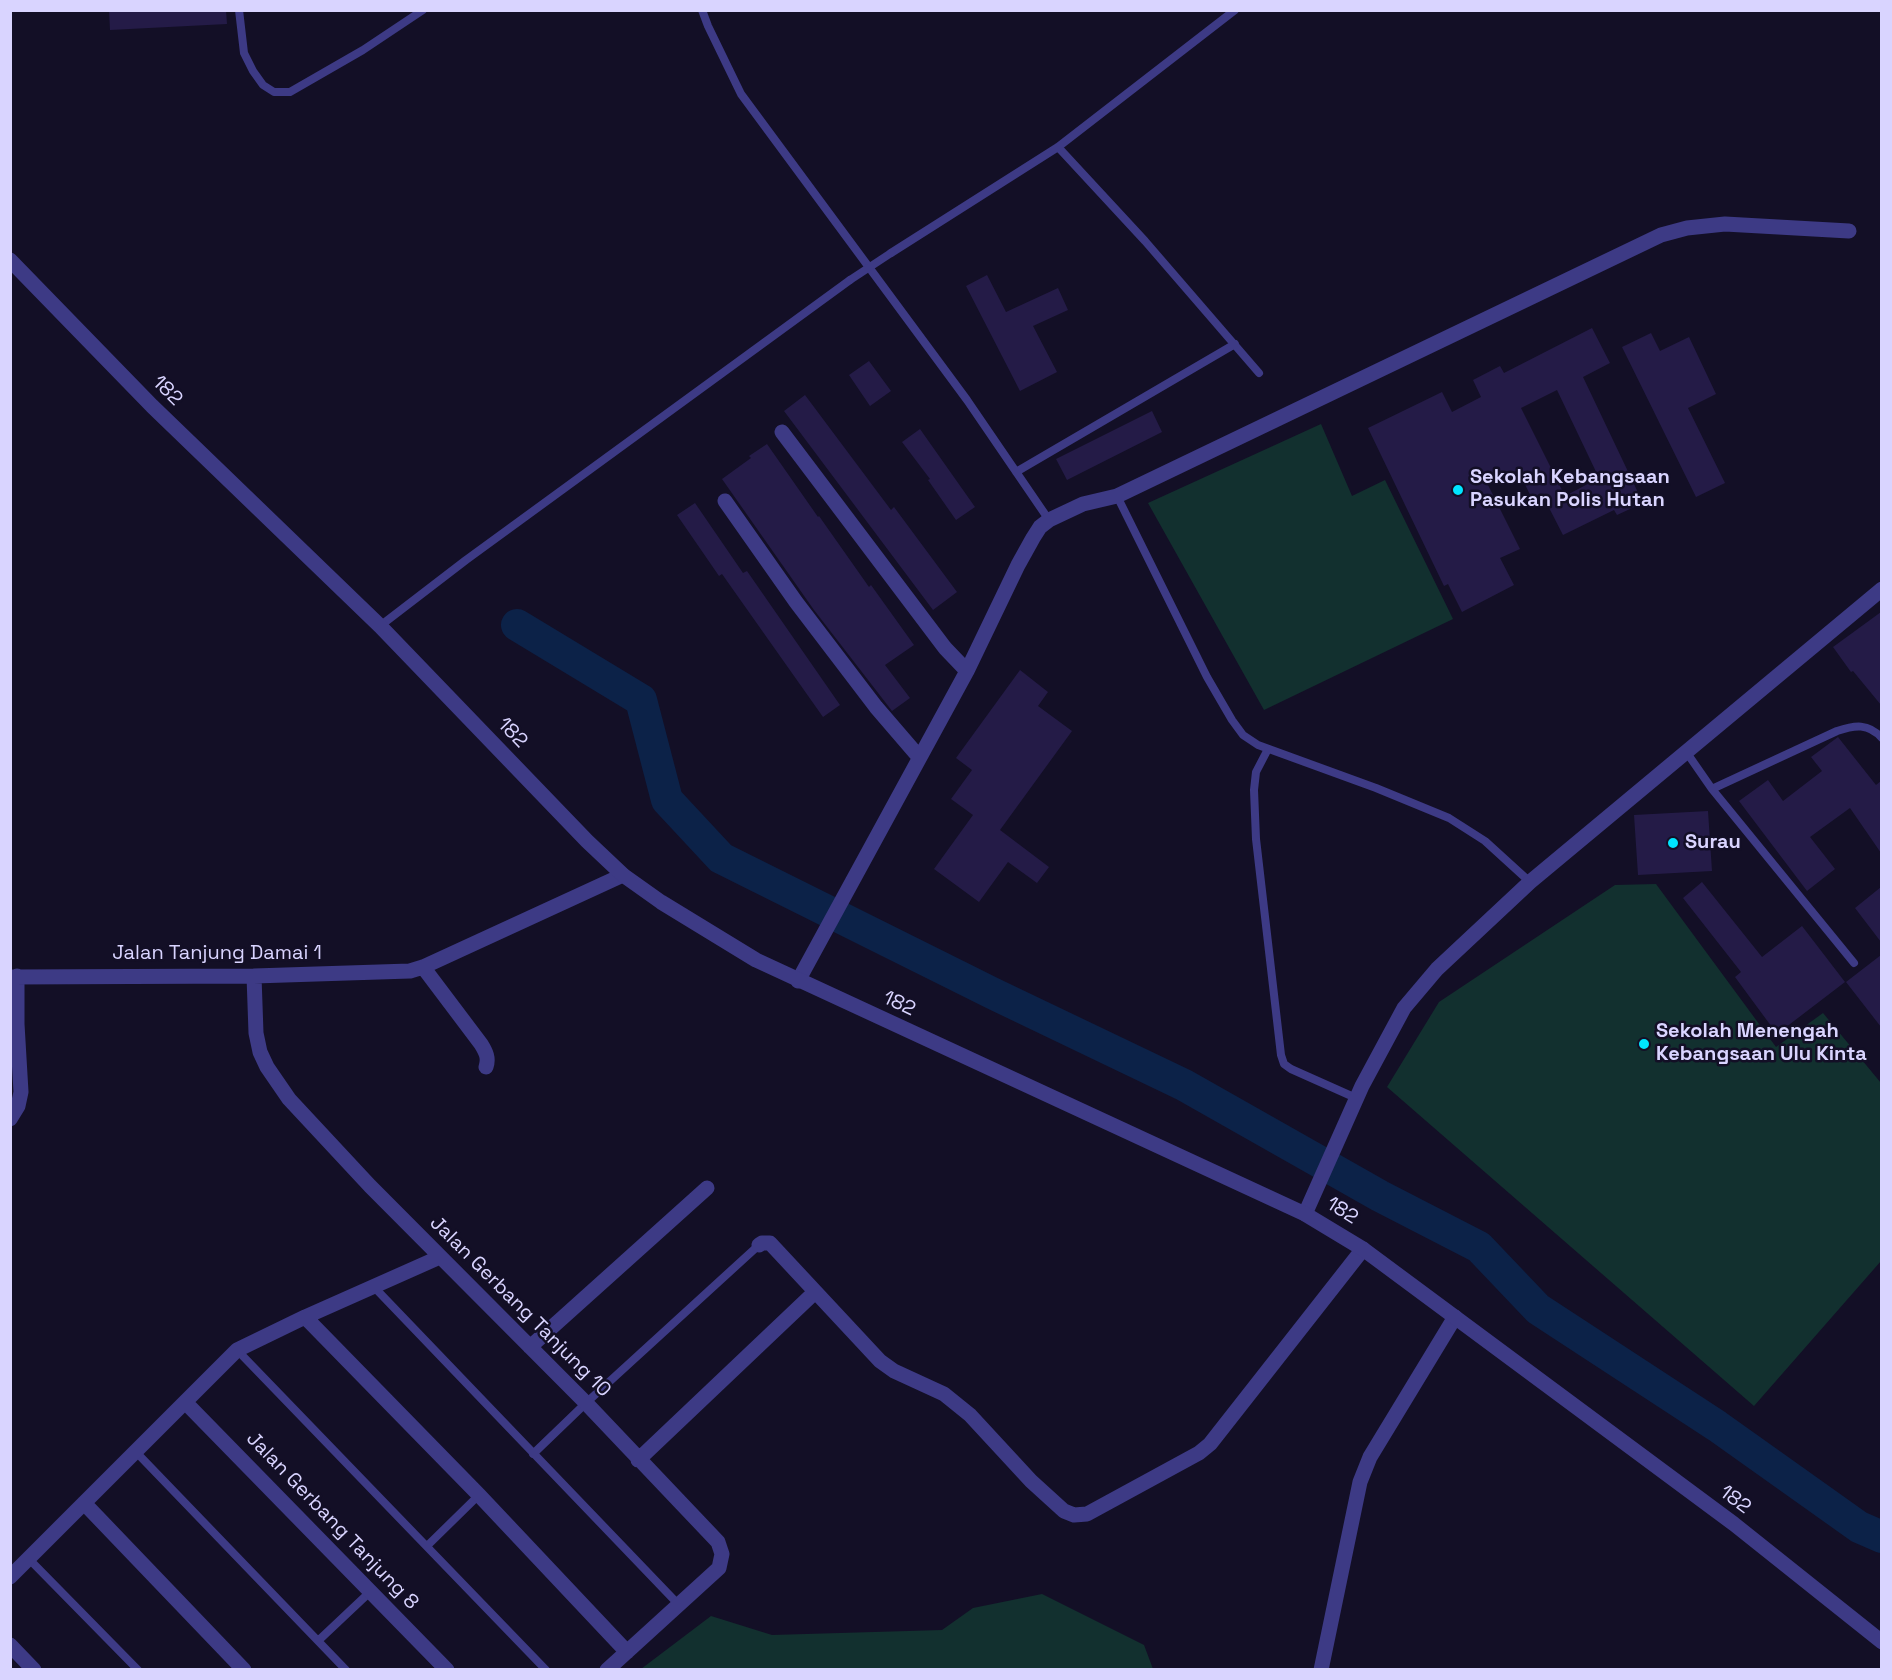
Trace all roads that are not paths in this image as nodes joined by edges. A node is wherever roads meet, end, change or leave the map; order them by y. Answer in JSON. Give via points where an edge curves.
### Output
{"nodes":[{"id":1,"x":239,"y":10,"type":"edge"},
{"id":2,"x":423,"y":10,"type":"edge"},
{"id":3,"x":702,"y":10,"type":"edge"},
{"id":4,"x":1235,"y":10,"type":"edge"},
{"id":5,"x":1058,"y":147,"type":"junction"},
{"id":6,"x":1849,"y":231,"type":"dead end"},
{"id":7,"x":10,"y":261,"type":"edge"},
{"id":8,"x":1235,"y":344,"type":"junction"},
{"id":9,"x":1260,"y":373,"type":"dead end"},
{"id":10,"x":782,"y":432,"type":"dead end"},
{"id":11,"x":1016,"y":472,"type":"junction"},
{"id":12,"x":1117,"y":496,"type":"junction"},
{"id":13,"x":725,"y":501,"type":"dead end"},
{"id":14,"x":1049,"y":520,"type":"junction"},
{"id":15,"x":1881,"y":589,"type":"edge"},
{"id":16,"x":380,"y":626,"type":"junction"},
{"id":17,"x":967,"y":671,"type":"junction"},
{"id":18,"x":1881,"y":738,"type":"edge"},
{"id":19,"x":1268,"y":749,"type":"junction"},
{"id":20,"x":1687,"y":753,"type":"junction"},
{"id":21,"x":919,"y":757,"type":"junction"},
{"id":22,"x":1712,"y":789,"type":"junction"},
{"id":23,"x":623,"y":876,"type":"junction"},
{"id":24,"x":1530,"y":882,"type":"junction"},
{"id":25,"x":1854,"y":963,"type":"dead end"},
{"id":26,"x":423,"y":968,"type":"junction"},
{"id":27,"x":254,"y":976,"type":"junction"},
{"id":28,"x":14,"y":977,"type":"edge"},
{"id":29,"x":798,"y":981,"type":"junction"},
{"id":30,"x":14,"y":1024,"type":"edge"},
{"id":31,"x":486,"y":1067,"type":"dead end"},
{"id":32,"x":1356,"y":1098,"type":"junction"},
{"id":33,"x":10,"y":1119,"type":"edge"},
{"id":34,"x":707,"y":1188,"type":"dead end"},
{"id":35,"x":1305,"y":1214,"type":"junction"},
{"id":36,"x":759,"y":1245,"type":"joint"},
{"id":37,"x":1363,"y":1249,"type":"junction"},
{"id":38,"x":440,"y":1257,"type":"junction"},
{"id":39,"x":374,"y":1287,"type":"junction"},
{"id":40,"x":815,"y":1292,"type":"junction"},
{"id":41,"x":305,"y":1317,"type":"junction"},
{"id":42,"x":1455,"y":1317,"type":"junction"},
{"id":43,"x":530,"y":1347,"type":"junction"},
{"id":44,"x":237,"y":1350,"type":"junction"},
{"id":45,"x":186,"y":1403,"type":"junction"},
{"id":46,"x":586,"y":1403,"type":"junction"},
{"id":47,"x":135,"y":1452,"type":"junction"},
{"id":48,"x":534,"y":1454,"type":"junction"},
{"id":49,"x":638,"y":1460,"type":"junction"},
{"id":50,"x":479,"y":1496,"type":"junction"},
{"id":51,"x":84,"y":1503,"type":"junction"},
{"id":52,"x":427,"y":1546,"type":"junction"},
{"id":53,"x":28,"y":1558,"type":"junction"},
{"id":54,"x":10,"y":1577,"type":"edge"},
{"id":55,"x":371,"y":1591,"type":"junction"},
{"id":56,"x":679,"y":1605,"type":"junction"},
{"id":57,"x":319,"y":1640,"type":"junction"},
{"id":58,"x":1881,"y":1642,"type":"edge"},
{"id":59,"x":10,"y":1645,"type":"edge"},
{"id":60,"x":627,"y":1652,"type":"junction"},
{"id":61,"x":34,"y":1670,"type":"edge"},
{"id":62,"x":138,"y":1670,"type":"edge"},
{"id":63,"x":244,"y":1670,"type":"edge"},
{"id":64,"x":346,"y":1670,"type":"edge"},
{"id":65,"x":447,"y":1670,"type":"edge"},
{"id":66,"x":546,"y":1670,"type":"edge"},
{"id":67,"x":607,"y":1670,"type":"edge"},
{"id":68,"x":1321,"y":1670,"type":"edge"}],
"edges":[{"from":1,"to":2,"type":"lane","via":[[244,53],[253,71],[274,92],[290,92]]},
{"from":3,"to":11,"type":"lane","via":[[741,94]]},
{"from":4,"to":5,"type":"lane"},
{"from":5,"to":8,"type":"lane"},
{"from":5,"to":16,"type":"lane","bridge":true,"via":[[850,280]]},
{"from":6,"to":12,"type":"street","via":[[1725,224],[1661,235]]},
{"from":7,"to":16,"type":"street","name":"182","via":[[152,406]]},
{"from":8,"to":9,"type":"lane"},
{"from":8,"to":11,"type":"lane"},
{"from":10,"to":17,"type":"street"},
{"from":11,"to":14,"type":"lane"},
{"from":12,"to":14,"type":"street","via":[[1083,504]]},
{"from":12,"to":19,"type":"lane","via":[[1232,720],[1243,735]]},
{"from":13,"to":21,"type":"street","via":[[796,602]]},
{"from":14,"to":17,"type":"street","via":[[1040,527],[1018,565]]},
{"from":15,"to":20,"type":"street"},
{"from":16,"to":23,"type":"street","name":"182"},
{"from":17,"to":21,"type":"street"},
{"from":18,"to":22,"type":"lane","via":[[1874,730],[1852,726]]},
{"from":19,"to":24,"type":"lane","via":[[1449,818],[1485,841]]},
{"from":19,"to":32,"type":"lane","via":[[1256,772],[1256,839],[1281,1055],[1291,1069]]},
{"from":20,"to":22,"type":"lane"},
{"from":20,"to":24,"type":"street"},
{"from":21,"to":29,"type":"street"},
{"from":22,"to":25,"type":"lane"},
{"from":23,"to":26,"type":"street","name":"Jalan Tanjung Damai 1"},
{"from":23,"to":29,"type":"street","name":"182","via":[[737,949]]},
{"from":24,"to":32,"type":"street","via":[[1420,987],[1404,1008]]},
{"from":26,"to":27,"type":"street","name":"Jalan Tanjung Damai 1","via":[[398,973]]},
{"from":26,"to":31,"type":"street","via":[[481,1044],[488,1062]]},
{"from":27,"to":28,"type":"street","name":"Jalan Tanjung Damai 1"},
{"from":27,"to":38,"type":"street","name":"Jalan Gerbang Tanjung 10","via":[[256,1033],[267,1067],[289,1100]]},
{"from":28,"to":30,"type":"street"},
{"from":29,"to":35,"type":"street","name":"182"},
{"from":30,"to":33,"type":"street","via":[[21,1092]]},
{"from":32,"to":35,"type":"street"},
{"from":34,"to":43,"type":"street"},
{"from":35,"to":37,"type":"street","name":"182"},
{"from":36,"to":40,"type":"street","via":[[770,1243]]},
{"from":36,"to":46,"type":"lane"},
{"from":37,"to":40,"type":"street","via":[[1210,1444],[1087,1514],[1064,1512],[970,1415],[944,1394],[880,1361]]},
{"from":37,"to":42,"type":"street","name":"182"},
{"from":38,"to":39,"type":"street"},
{"from":38,"to":43,"type":"street","name":"Jalan Gerbang Tanjung 10"},
{"from":39,"to":41,"type":"street"},
{"from":39,"to":48,"type":"lane"},
{"from":40,"to":49,"type":"street"},
{"from":41,"to":44,"type":"street"},
{"from":41,"to":50,"type":"street"},
{"from":42,"to":58,"type":"street","name":"182","via":[[1734,1524]]},
{"from":42,"to":68,"type":"street","via":[[1370,1456],[1360,1482]]},
{"from":43,"to":46,"type":"street","name":"Jalan Gerbang Tanjung 10"},
{"from":44,"to":45,"type":"street"},
{"from":44,"to":52,"type":"lane"},
{"from":45,"to":47,"type":"street"},
{"from":45,"to":55,"type":"street","name":"Jalan Gerbang Tanjung 8"},
{"from":46,"to":48,"type":"lane"},
{"from":46,"to":49,"type":"street","name":"Jalan Gerbang Tanjung 10"},
{"from":47,"to":51,"type":"street"},
{"from":47,"to":57,"type":"lane"},
{"from":48,"to":56,"type":"lane"},
{"from":49,"to":56,"type":"street","name":"Jalan Gerbang Tanjung 10","via":[[718,1542],[722,1554],[719,1568]]},
{"from":50,"to":52,"type":"lane"},
{"from":50,"to":60,"type":"street"},
{"from":51,"to":53,"type":"street"},
{"from":51,"to":63,"type":"street"},
{"from":52,"to":66,"type":"lane"},
{"from":53,"to":54,"type":"street"},
{"from":53,"to":62,"type":"lane"},
{"from":55,"to":57,"type":"lane"},
{"from":55,"to":65,"type":"street","name":"Jalan Gerbang Tanjung 8"},
{"from":56,"to":60,"type":"street"},
{"from":57,"to":64,"type":"lane"},
{"from":59,"to":61,"type":"street"},
{"from":60,"to":67,"type":"street"}]}
